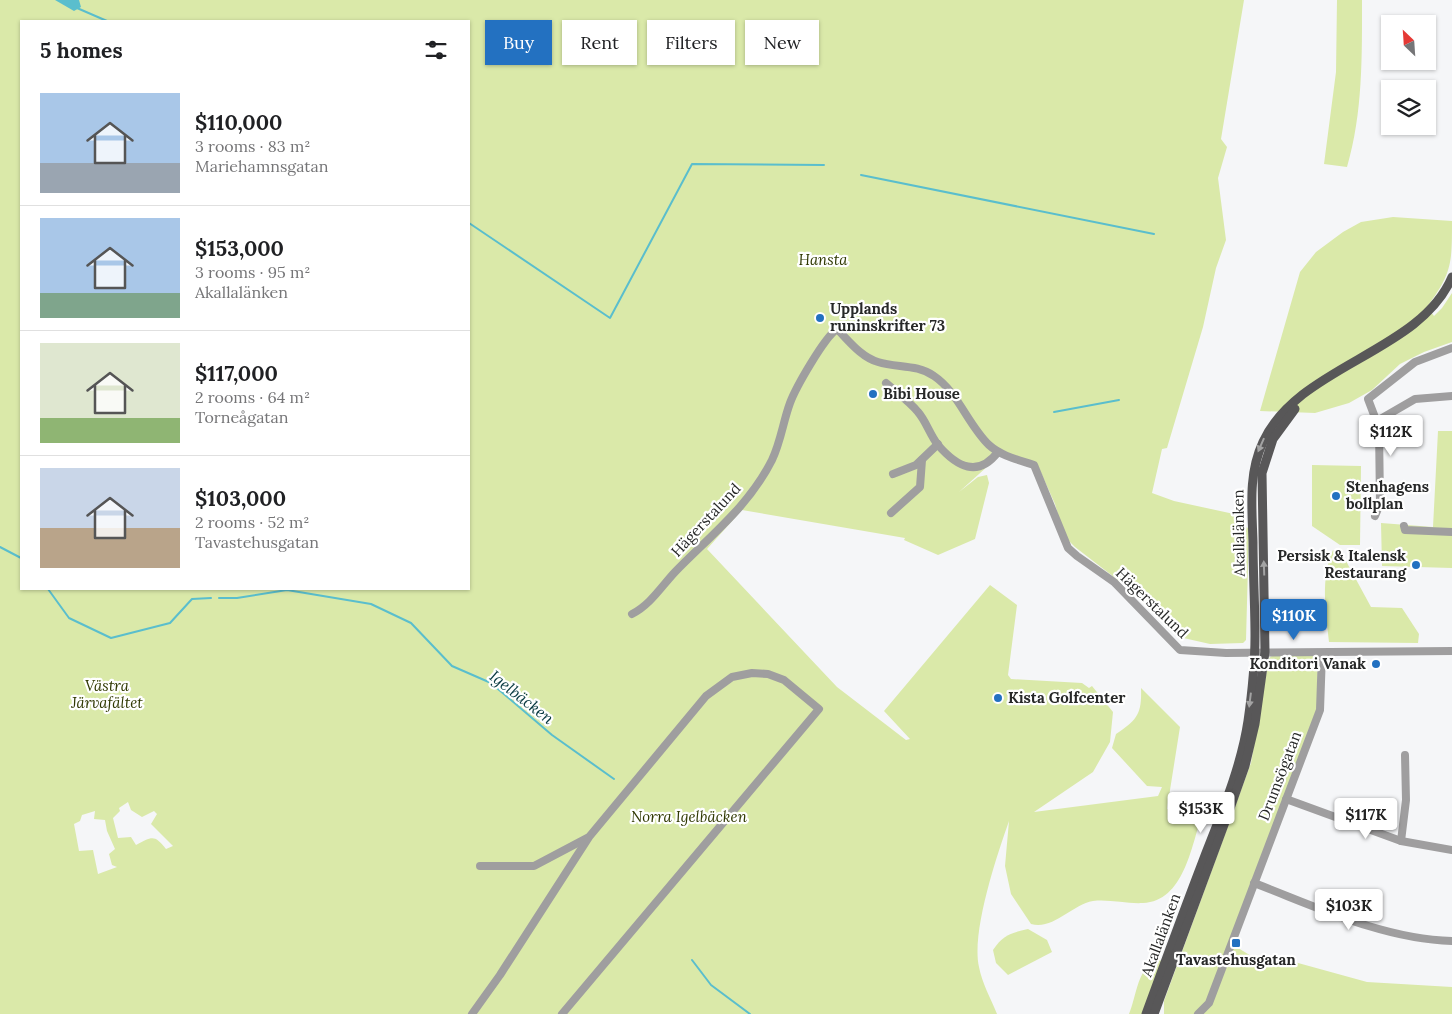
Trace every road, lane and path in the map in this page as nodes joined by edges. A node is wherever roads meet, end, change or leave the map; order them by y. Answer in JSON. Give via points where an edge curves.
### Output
{"nodes":[{"id":1,"x":1452,"y":277,"type":"edge"},
{"id":2,"x":1452,"y":289,"type":"edge"},
{"id":3,"x":1452,"y":348,"type":"edge"},
{"id":4,"x":886,"y":383,"type":"dead end"},
{"id":5,"x":1452,"y":396,"type":"edge"},
{"id":6,"x":1377,"y":421,"type":"junction"},
{"id":7,"x":938,"y":444,"type":"junction"},
{"id":8,"x":998,"y":452,"type":"junction"},
{"id":9,"x":922,"y":460,"type":"junction"},
{"id":10,"x":893,"y":474,"type":"dead end"},
{"id":11,"x":891,"y":513,"type":"dead end"},
{"id":12,"x":1375,"y":516,"type":"dead end"},
{"id":13,"x":1404,"y":526,"type":"dead end"},
{"id":14,"x":1452,"y":532,"type":"edge"},
{"id":15,"x":632,"y":614,"type":"dead end"},
{"id":16,"x":1452,"y":651,"type":"edge"},
{"id":17,"x":1254,"y":652,"type":"junction"},
{"id":18,"x":1264,"y":652,"type":"junction"},
{"id":19,"x":1322,"y":653,"type":"junction"},
{"id":20,"x":1405,"y":755,"type":"dead end"},
{"id":21,"x":1286,"y":799,"type":"junction"},
{"id":22,"x":589,"y":837,"type":"junction"},
{"id":23,"x":1401,"y":841,"type":"junction"},
{"id":24,"x":1452,"y":850,"type":"edge"},
{"id":25,"x":480,"y":866,"type":"dead end"},
{"id":26,"x":1254,"y":883,"type":"junction"},
{"id":27,"x":1452,"y":941,"type":"edge"},
{"id":28,"x":472,"y":1014,"type":"edge"},
{"id":29,"x":562,"y":1014,"type":"edge"},
{"id":30,"x":1146,"y":1014,"type":"edge"},
{"id":31,"x":1154,"y":1014,"type":"edge"},
{"id":32,"x":1198,"y":1014,"type":"edge"}],
"edges":[{"from":1,"to":17,"type":"main road","name":"Akallalänken","one_way":true,"via":[[1434,306],[1415,322],[1315,386],[1286,409],[1269,430],[1254,464],[1251,490]]},
{"from":18,"to":2,"type":"main road","name":"Akallalänken","one_way":true,"via":[[1261,486],[1273,439],[1301,403],[1423,322]]},
{"from":3,"to":6,"type":"street","via":[[1415,362],[1368,399]]},
{"from":4,"to":7,"type":"street","via":[[917,411]]},
{"from":5,"to":6,"type":"street","via":[[1415,399]]},
{"from":6,"to":12,"type":"street","via":[[1380,504]]},
{"from":7,"to":8,"type":"street","via":[[970,468],[986,465]]},
{"from":7,"to":9,"type":"street"},
{"from":8,"to":15,"type":"street","name":"Hägerstalund","via":[[982,438],[939,379],[917,368],[870,358],[837,329],[826,341],[793,397],[775,453],[747,500],[649,603]]},
{"from":8,"to":17,"type":"street","name":"Hägerstalund","via":[[1034,465],[1068,548],[1114,582],[1174,646],[1186,652]]},
{"from":9,"to":10,"type":"street"},
{"from":9,"to":11,"type":"street","via":[[920,487]]},
{"from":13,"to":14,"type":"street","via":[[1405,530]]},
{"from":16,"to":19,"type":"street","name":"Hägerstalund"},
{"from":17,"to":18,"type":"street","name":"Hägerstalund"},
{"from":17,"to":30,"type":"main road","name":"Akallalänken","one_way":true,"via":[[1247,723],[1238,766]]},
{"from":18,"to":19,"type":"street","name":"Hägerstalund"},
{"from":18,"to":31,"type":"main road","name":"Akallalänken","via":[[1259,705],[1245,766]]},
{"from":19,"to":21,"type":"street","name":"Drumsögatan","via":[[1320,710]]},
{"from":20,"to":23,"type":"street","via":[[1406,800]]},
{"from":21,"to":23,"type":"street"},
{"from":21,"to":26,"type":"street","name":"Drumsögatan"},
{"from":22,"to":25,"type":"street","via":[[534,866]]},
{"from":22,"to":28,"type":"street"},
{"from":22,"to":29,"type":"street","via":[[706,696],[732,677],[768,674],[784,680],[819,708]]},
{"from":23,"to":24,"type":"street"},
{"from":26,"to":27,"type":"street","via":[[1370,926],[1414,937]]},
{"from":26,"to":32,"type":"street","name":"Drumsögatan","via":[[1209,1003]]}]}
